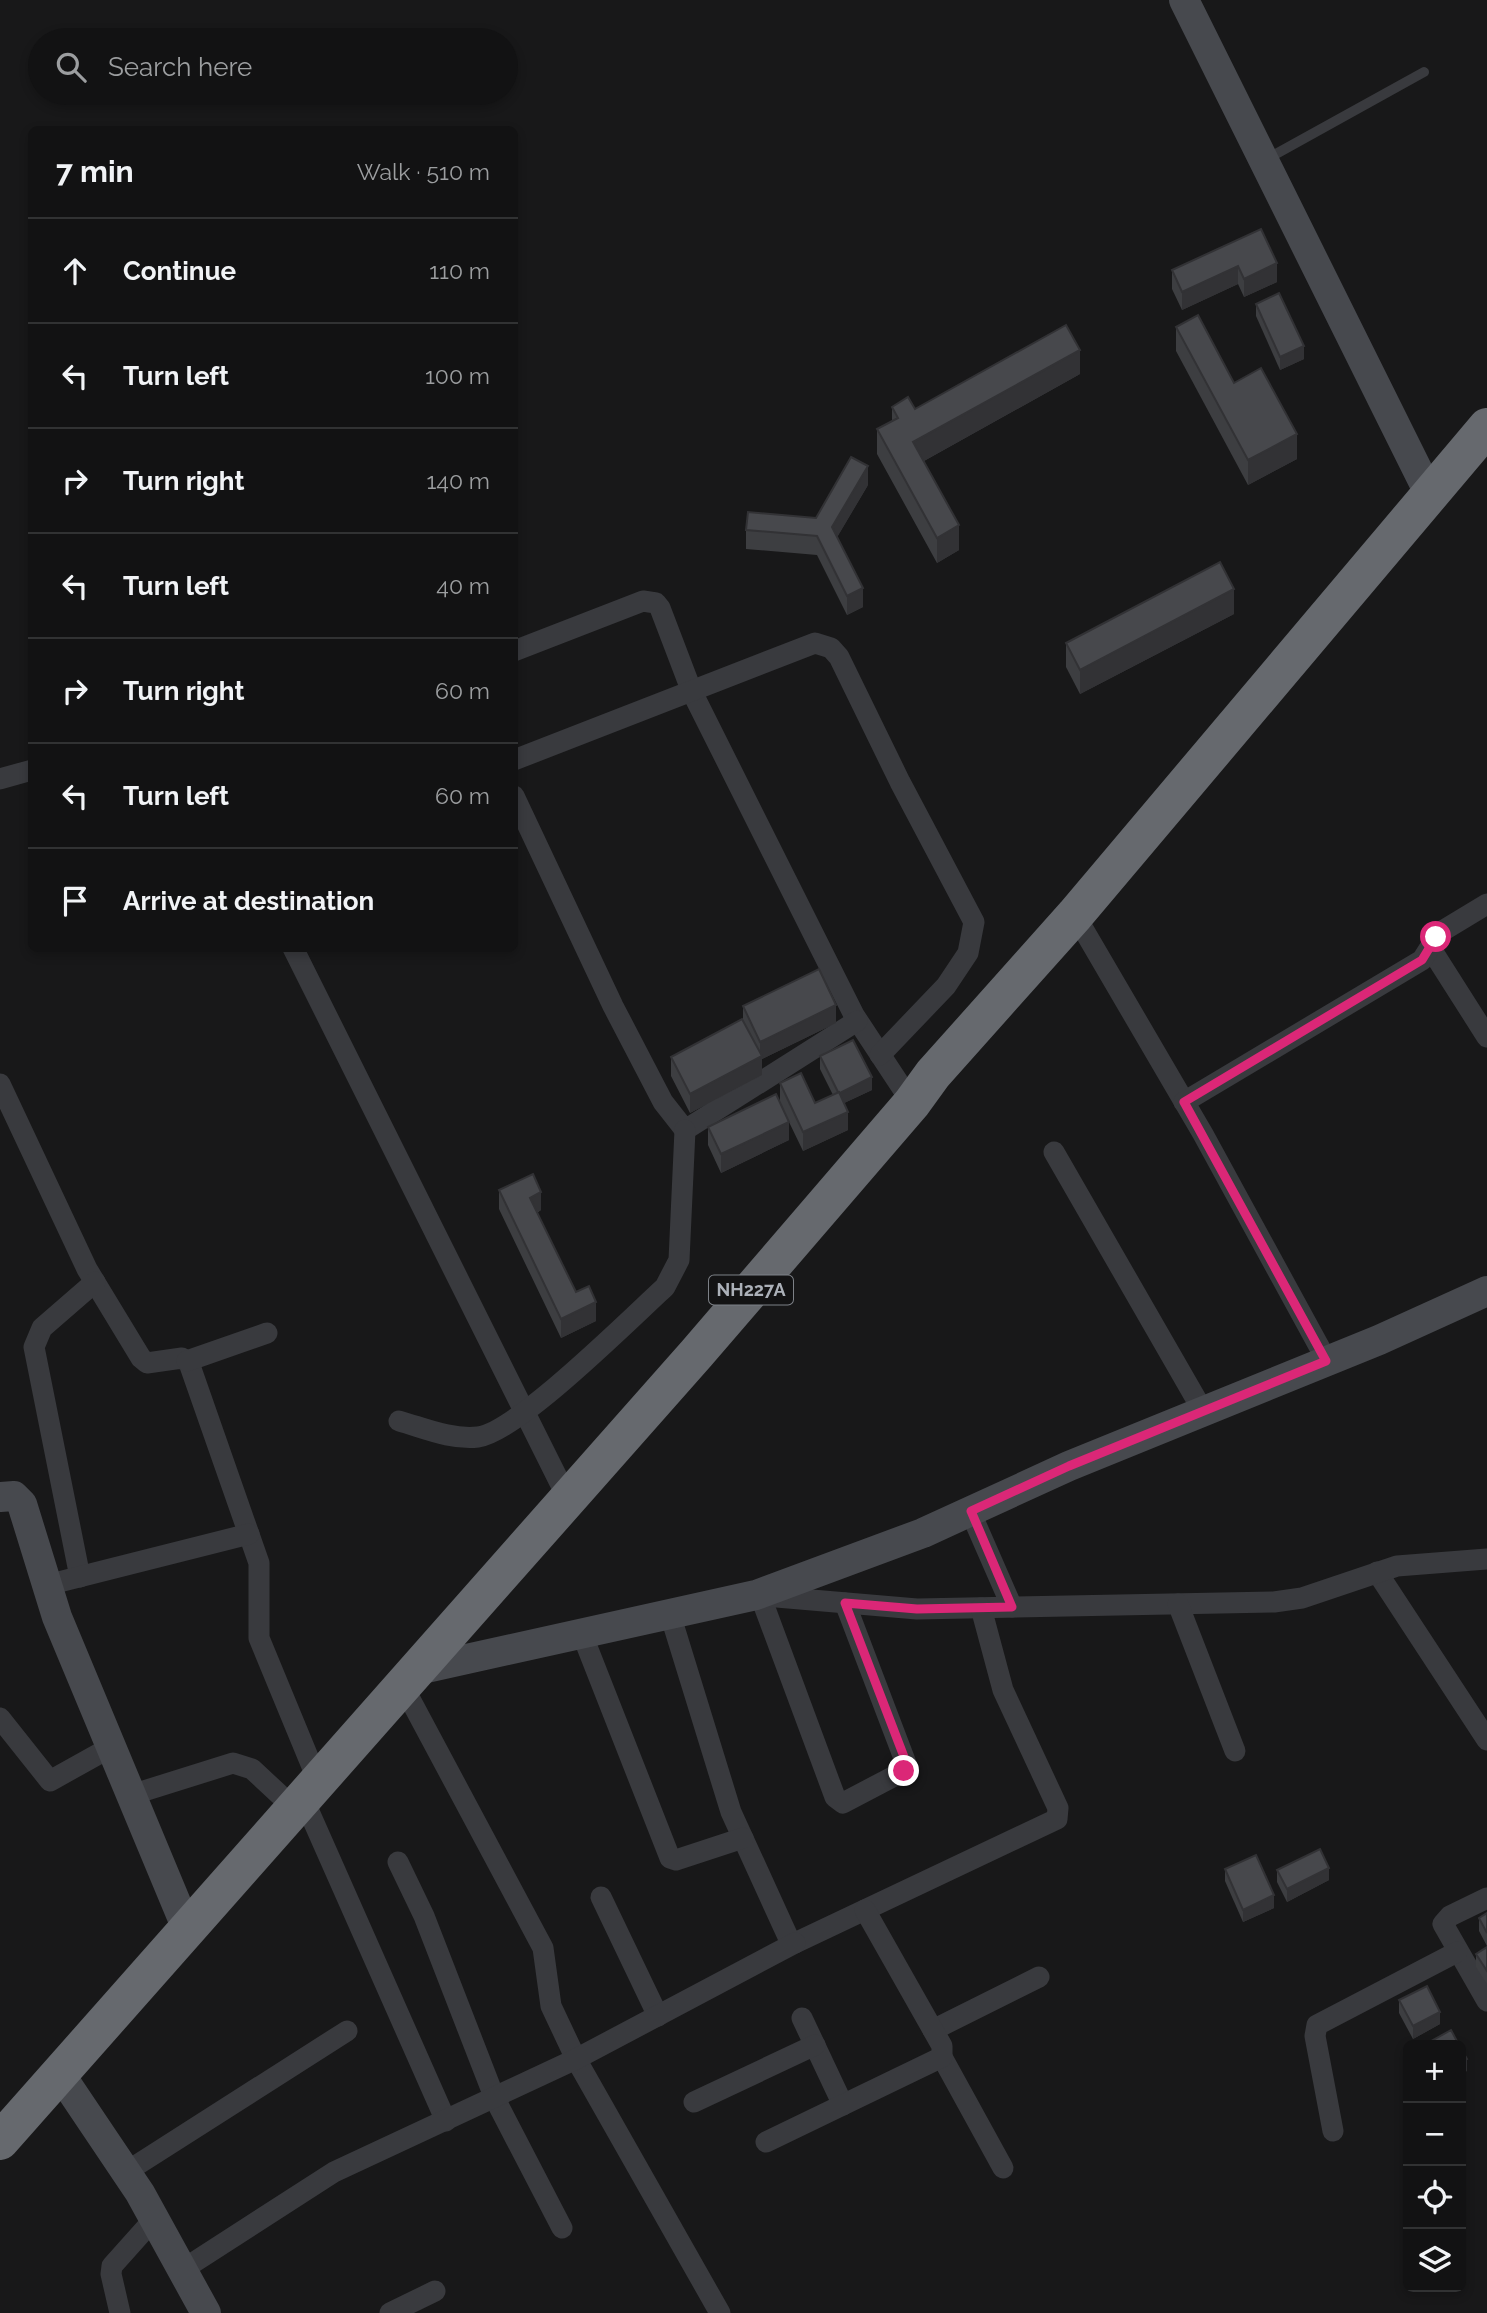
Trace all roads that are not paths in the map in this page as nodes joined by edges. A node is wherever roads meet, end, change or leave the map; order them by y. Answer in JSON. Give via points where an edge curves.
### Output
{"nodes":[{"id":1,"x":1184,"y":0,"type":"edge"},
{"id":2,"x":1424,"y":72,"type":"dead end"},
{"id":3,"x":1263,"y":162,"type":"junction"},
{"id":4,"x":1487,"y":427,"type":"edge"},
{"id":5,"x":1430,"y":495,"type":"junction"},
{"id":6,"x":518,"y":650,"type":"edge"},
{"id":7,"x":692,"y":692,"type":"junction"},
{"id":8,"x":518,"y":758,"type":"edge"},
{"id":9,"x":28,"y":772,"type":"edge"},
{"id":10,"x":0,"y":779,"type":"edge"},
{"id":11,"x":518,"y":804,"type":"edge"},
{"id":12,"x":1487,"y":904,"type":"edge"},
{"id":13,"x":1075,"y":915,"type":"junction"},
{"id":14,"x":1431,"y":949,"type":"junction"},
{"id":15,"x":295,"y":952,"type":"edge"},
{"id":16,"x":857,"y":1021,"type":"junction"},
{"id":17,"x":1487,"y":1037,"type":"edge"},
{"id":18,"x":880,"y":1055,"type":"junction"},
{"id":19,"x":0,"y":1084,"type":"edge"},
{"id":20,"x":1184,"y":1102,"type":"junction"},
{"id":21,"x":912,"y":1104,"type":"junction"},
{"id":22,"x":685,"y":1130,"type":"junction"},
{"id":23,"x":1054,"y":1152,"type":"dead end"},
{"id":24,"x":95,"y":1282,"type":"junction"},
{"id":25,"x":1487,"y":1291,"type":"edge"},
{"id":26,"x":267,"y":1333,"type":"dead end"},
{"id":27,"x":187,"y":1361,"type":"junction"},
{"id":28,"x":1326,"y":1361,"type":"junction"},
{"id":29,"x":1203,"y":1411,"type":"junction"},
{"id":30,"x":525,"y":1412,"type":"junction"},
{"id":31,"x":399,"y":1421,"type":"dead end"},
{"id":32,"x":0,"y":1497,"type":"edge"},
{"id":33,"x":568,"y":1499,"type":"junction"},
{"id":34,"x":971,"y":1511,"type":"junction"},
{"id":35,"x":249,"y":1534,"type":"junction"},
{"id":36,"x":1487,"y":1559,"type":"edge"},
{"id":37,"x":1377,"y":1572,"type":"junction"},
{"id":38,"x":80,"y":1577,"type":"junction"},
{"id":39,"x":47,"y":1585,"type":"junction"},
{"id":40,"x":758,"y":1595,"type":"junction"},
{"id":41,"x":845,"y":1603,"type":"junction"},
{"id":42,"x":1178,"y":1604,"type":"junction"},
{"id":43,"x":1012,"y":1607,"type":"junction"},
{"id":44,"x":981,"y":1608,"type":"junction"},
{"id":45,"x":670,"y":1615,"type":"junction"},
{"id":46,"x":582,"y":1634,"type":"junction"},
{"id":47,"x":410,"y":1678,"type":"junction"},
{"id":48,"x":0,"y":1718,"type":"edge"},
{"id":49,"x":1487,"y":1740,"type":"edge"},
{"id":50,"x":111,"y":1747,"type":"junction"},
{"id":51,"x":1235,"y":1751,"type":"dead end"},
{"id":52,"x":131,"y":1795,"type":"junction"},
{"id":53,"x":305,"y":1796,"type":"junction"},
{"id":54,"x":743,"y":1838,"type":"junction"},
{"id":55,"x":398,"y":1862,"type":"dead end"},
{"id":56,"x":601,"y":1897,"type":"dead end"},
{"id":57,"x":1487,"y":1898,"type":"edge"},
{"id":58,"x":865,"y":1910,"type":"junction"},
{"id":59,"x":187,"y":1929,"type":"junction"},
{"id":60,"x":795,"y":1943,"type":"junction"},
{"id":61,"x":1457,"y":1952,"type":"junction"},
{"id":62,"x":1039,"y":1977,"type":"dead end"},
{"id":63,"x":1487,"y":2001,"type":"edge"},
{"id":64,"x":658,"y":2016,"type":"junction"},
{"id":65,"x":802,"y":2018,"type":"dead end"},
{"id":66,"x":933,"y":2030,"type":"junction"},
{"id":67,"x":347,"y":2031,"type":"dead end"},
{"id":68,"x":815,"y":2045,"type":"junction"},
{"id":69,"x":942,"y":2057,"type":"junction"},
{"id":70,"x":576,"y":2059,"type":"junction"},
{"id":71,"x":60,"y":2074,"type":"junction"},
{"id":72,"x":495,"y":2099,"type":"junction"},
{"id":73,"x":695,"y":2102,"type":"dead end"},
{"id":74,"x":843,"y":2105,"type":"junction"},
{"id":75,"x":446,"y":2121,"type":"junction"},
{"id":76,"x":1333,"y":2131,"type":"dead end"},
{"id":77,"x":0,"y":2141,"type":"edge"},
{"id":78,"x":765,"y":2142,"type":"dead end"},
{"id":79,"x":1003,"y":2168,"type":"dead end"},
{"id":80,"x":126,"y":2172,"type":"junction"},
{"id":81,"x":154,"y":2219,"type":"junction"},
{"id":82,"x":562,"y":2228,"type":"dead end"},
{"id":83,"x":182,"y":2270,"type":"junction"},
{"id":84,"x":435,"y":2291,"type":"dead end"},
{"id":85,"x":120,"y":2313,"type":"edge"},
{"id":86,"x":206,"y":2313,"type":"edge"},
{"id":87,"x":390,"y":2313,"type":"edge"},
{"id":88,"x":720,"y":2313,"type":"edge"}],
"edges":[{"from":1,"to":3,"type":"street"},
{"from":2,"to":3,"type":"lane"},
{"from":3,"to":5,"type":"street"},
{"from":4,"to":5,"type":"highway","number":"NH227A"},
{"from":5,"to":13,"type":"highway","number":"NH227A"},
{"from":6,"to":7,"type":"street","via":[[650,601],[660,608]]},
{"from":7,"to":8,"type":"street"},
{"from":7,"to":16,"type":"street"},
{"from":7,"to":18,"type":"street","via":[[815,643],[831,648],[839,657],[971,912],[973,936],[968,953],[946,986]]},
{"from":9,"to":10,"type":"street"},
{"from":11,"to":22,"type":"street","via":[[613,1006],[663,1102]]},
{"from":12,"to":14,"type":"street","via":[[1444,929]]},
{"from":13,"to":20,"type":"street"},
{"from":13,"to":21,"type":"highway","number":"NH227A","via":[[933,1074]]},
{"from":14,"to":17,"type":"street"},
{"from":14,"to":20,"type":"street","via":[[1422,960]]},
{"from":15,"to":30,"type":"street"},
{"from":16,"to":18,"type":"street"},
{"from":16,"to":22,"type":"street"},
{"from":18,"to":21,"type":"street"},
{"from":19,"to":24,"type":"street"},
{"from":20,"to":28,"type":"street"},
{"from":21,"to":33,"type":"highway","number":"NH227A"},
{"from":22,"to":30,"type":"street","via":[[680,1247],[673,1277]]},
{"from":23,"to":29,"type":"street"},
{"from":24,"to":27,"type":"street","via":[[143,1361]]},
{"from":24,"to":38,"type":"street","via":[[42,1328],[34,1347]]},
{"from":25,"to":28,"type":"street"},
{"from":26,"to":27,"type":"street"},
{"from":27,"to":35,"type":"street"},
{"from":28,"to":29,"type":"street"},
{"from":29,"to":34,"type":"street"},
{"from":30,"to":31,"type":"street","via":[[499,1431],[478,1437],[456,1437]]},
{"from":30,"to":33,"type":"street"},
{"from":32,"to":39,"type":"street","via":[[14,1496],[22,1504]]},
{"from":33,"to":47,"type":"highway","number":"NH227A"},
{"from":34,"to":40,"type":"street"},
{"from":34,"to":43,"type":"street"},
{"from":35,"to":38,"type":"street"},
{"from":35,"to":53,"type":"street","via":[[261,1575],[259,1638]]},
{"from":36,"to":37,"type":"street","via":[[1419,1562]]},
{"from":37,"to":42,"type":"street","via":[[1288,1601]]},
{"from":37,"to":49,"type":"street"},
{"from":38,"to":39,"type":"street"},
{"from":39,"to":50,"type":"street"},
{"from":40,"to":41,"type":"street"},
{"from":40,"to":41,"type":"street","via":[[835,1797],[843,1803],[907,1766]]},
{"from":40,"to":45,"type":"street"},
{"from":41,"to":44,"type":"street"},
{"from":42,"to":43,"type":"street"},
{"from":42,"to":51,"type":"street"},
{"from":43,"to":44,"type":"street"},
{"from":44,"to":58,"type":"street","via":[[1003,1690],[1059,1808],[1057,1819]]},
{"from":45,"to":46,"type":"street"},
{"from":45,"to":54,"type":"street"},
{"from":46,"to":47,"type":"street"},
{"from":46,"to":54,"type":"street","via":[[670,1858],[676,1860]]},
{"from":47,"to":53,"type":"highway","number":"NH227A"},
{"from":47,"to":70,"type":"street","via":[[543,1948],[551,2006]]},
{"from":48,"to":50,"type":"street","via":[[50,1781]]},
{"from":50,"to":52,"type":"street"},
{"from":52,"to":53,"type":"street","via":[[233,1763]]},
{"from":52,"to":59,"type":"street"},
{"from":53,"to":59,"type":"highway","number":"NH227A"},
{"from":53,"to":75,"type":"street"},
{"from":54,"to":60,"type":"street","via":[[789,1939]]},
{"from":55,"to":72,"type":"street","via":[[424,1916]]},
{"from":56,"to":64,"type":"street"},
{"from":57,"to":61,"type":"street","via":[[1445,1920],[1444,1928]]},
{"from":58,"to":60,"type":"street"},
{"from":58,"to":66,"type":"street"},
{"from":59,"to":71,"type":"highway","number":"NH227A"},
{"from":60,"to":64,"type":"street"},
{"from":61,"to":63,"type":"street"},
{"from":61,"to":76,"type":"street","via":[[1317,2025],[1315,2036]]},
{"from":62,"to":66,"type":"street"},
{"from":64,"to":70,"type":"street"},
{"from":65,"to":68,"type":"street"},
{"from":66,"to":69,"type":"street"},
{"from":67,"to":80,"type":"street"},
{"from":68,"to":73,"type":"street"},
{"from":68,"to":74,"type":"street"},
{"from":69,"to":74,"type":"street"},
{"from":69,"to":79,"type":"street"},
{"from":70,"to":72,"type":"street"},
{"from":70,"to":88,"type":"street"},
{"from":71,"to":77,"type":"highway","number":"NH227A"},
{"from":71,"to":80,"type":"street"},
{"from":72,"to":75,"type":"street"},
{"from":72,"to":82,"type":"street"},
{"from":74,"to":78,"type":"street"},
{"from":75,"to":83,"type":"street","via":[[334,2172]]},
{"from":80,"to":81,"type":"street"},
{"from":81,"to":83,"type":"street"},
{"from":81,"to":85,"type":"street","via":[[112,2266]]},
{"from":83,"to":86,"type":"street"},
{"from":84,"to":87,"type":"street"}]}
